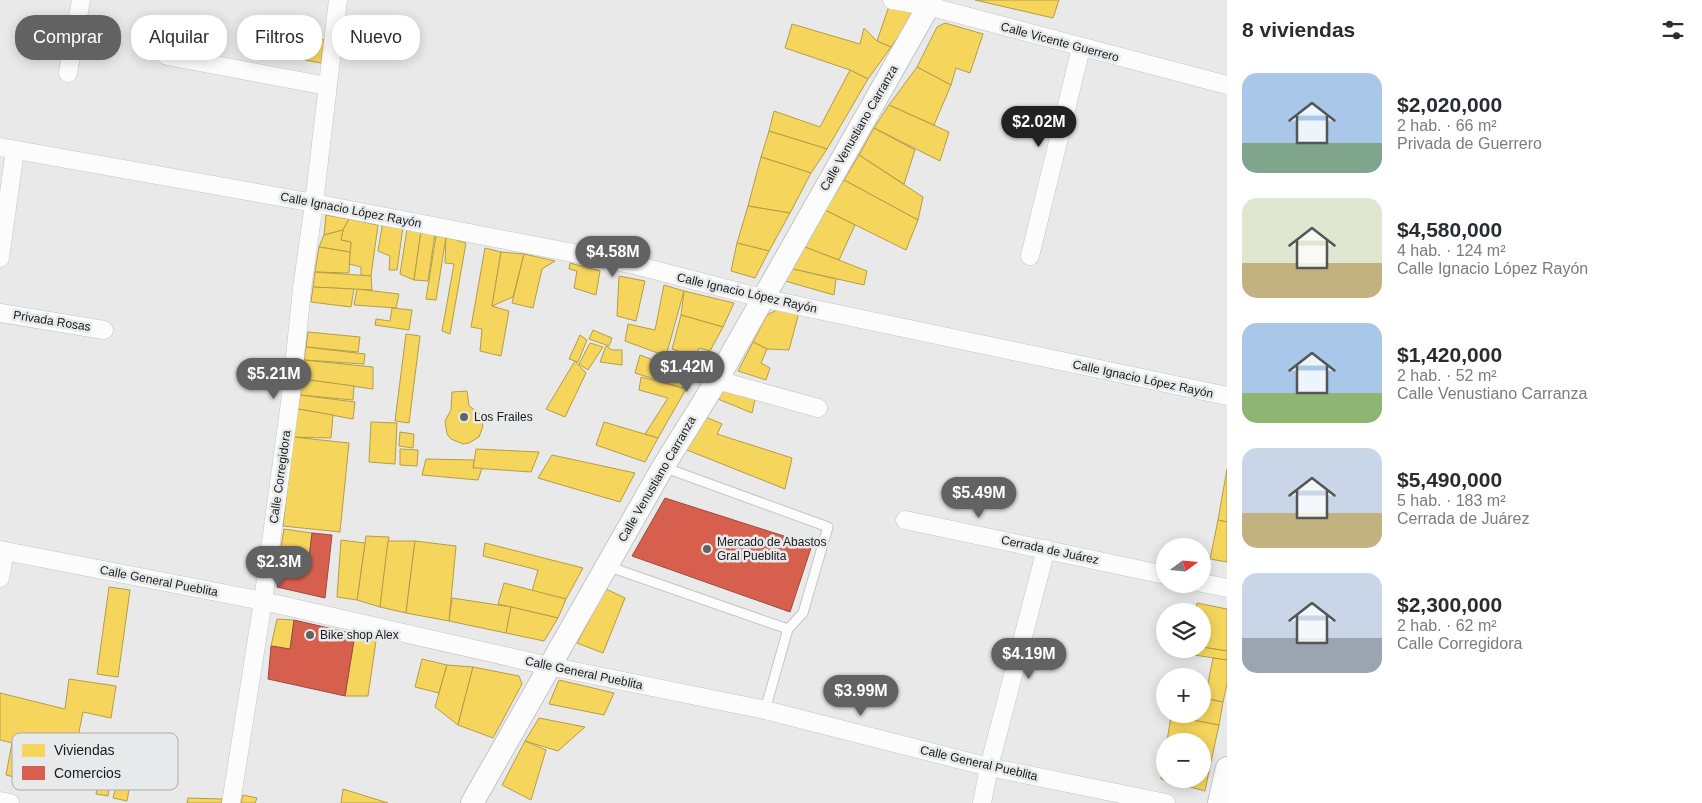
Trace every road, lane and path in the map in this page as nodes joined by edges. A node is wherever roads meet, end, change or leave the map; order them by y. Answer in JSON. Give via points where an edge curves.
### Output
{"nodes":[{"id":1,"x":81,"y":0,"type":"edge"},
{"id":2,"x":338,"y":0,"type":"edge"},
{"id":3,"x":892,"y":0,"type":"edge"},
{"id":4,"x":930,"y":3,"type":"edge"},
{"id":5,"x":1080,"y":48,"type":"junction"},
{"id":6,"x":188,"y":60,"type":"edge"},
{"id":7,"x":68,"y":72,"type":"dead end"},
{"id":8,"x":1227,"y":85,"type":"edge"},
{"id":9,"x":327,"y":86,"type":"junction"},
{"id":10,"x":7,"y":148,"type":"edge"},
{"id":11,"x":314,"y":203,"type":"junction"},
{"id":12,"x":1030,"y":256,"type":"dead end"},
{"id":13,"x":0,"y":258,"type":"edge"},
{"id":14,"x":762,"y":298,"type":"junction"},
{"id":15,"x":0,"y":313,"type":"edge"},
{"id":16,"x":104,"y":330,"type":"dead end"},
{"id":17,"x":717,"y":380,"type":"junction"},
{"id":18,"x":1227,"y":396,"type":"edge"},
{"id":19,"x":818,"y":408,"type":"dead end"},
{"id":20,"x":663,"y":467,"type":"junction"},
{"id":21,"x":905,"y":520,"type":"dead end"},
{"id":22,"x":1046,"y":549,"type":"junction"},
{"id":23,"x":2,"y":550,"type":"edge"},
{"id":24,"x":607,"y":566,"type":"junction"},
{"id":25,"x":1156,"y":573,"type":"edge"},
{"id":26,"x":0,"y":578,"type":"edge"},
{"id":27,"x":1211,"y":585,"type":"edge"},
{"id":28,"x":1227,"y":588,"type":"edge"},
{"id":29,"x":263,"y":600,"type":"junction"},
{"id":30,"x":788,"y":629,"type":"junction"},
{"id":31,"x":549,"y":666,"type":"junction"},
{"id":32,"x":765,"y":710,"type":"junction"},
{"id":33,"x":990,"y":767,"type":"junction"},
{"id":34,"x":1227,"y":768,"type":"edge"},
{"id":35,"x":0,"y":801,"type":"edge"},
{"id":36,"x":10,"y":803,"type":"edge"},
{"id":37,"x":231,"y":803,"type":"edge"},
{"id":38,"x":472,"y":803,"type":"edge"},
{"id":39,"x":982,"y":803,"type":"edge"},
{"id":40,"x":1166,"y":803,"type":"edge"},
{"id":41,"x":1219,"y":803,"type":"edge"}],
"edges":[{"from":1,"to":7,"type":"street"},
{"from":2,"to":9,"type":"street","name":"Calle Corregidora"},
{"from":3,"to":4,"type":"street","name":"Calle Vicente Guerrero"},
{"from":4,"to":5,"type":"street","name":"Calle Vicente Guerrero"},
{"from":4,"to":14,"type":"street","name":"Calle Venustiano Carranza"},
{"from":5,"to":8,"type":"street","name":"Calle Vicente Guerrero"},
{"from":5,"to":12,"type":"street"},
{"from":6,"to":9,"type":"street"},
{"from":9,"to":11,"type":"street","name":"Calle Corregidora"},
{"from":10,"to":11,"type":"street","name":"Calle Ignacio López Rayón"},
{"from":10,"to":13,"type":"street"},
{"from":11,"to":14,"type":"street","name":"Calle Ignacio López Rayón","via":[[635,266]]},
{"from":11,"to":29,"type":"street","name":"Calle Corregidora"},
{"from":14,"to":17,"type":"street","name":"Calle Venustiano Carranza"},
{"from":14,"to":18,"type":"street","name":"Calle Ignacio López Rayón"},
{"from":15,"to":16,"type":"street","name":"Privada Rosas"},
{"from":17,"to":19,"type":"street"},
{"from":17,"to":20,"type":"street","name":"Calle Venustiano Carranza"},
{"from":20,"to":24,"type":"street","name":"Calle Venustiano Carranza"},
{"from":20,"to":30,"type":"lane","via":[[828,527],[803,613]]},
{"from":21,"to":22,"type":"street","name":"Cerrada de Juárez"},
{"from":22,"to":25,"type":"street","name":"Cerrada de Juárez"},
{"from":22,"to":33,"type":"street"},
{"from":23,"to":26,"type":"street"},
{"from":23,"to":29,"type":"street","name":"Calle General Pueblita"},
{"from":24,"to":30,"type":"lane"},
{"from":24,"to":31,"type":"street","name":"Calle Venustiano Carranza"},
{"from":27,"to":28,"type":"street"},
{"from":29,"to":31,"type":"street","name":"Calle General Pueblita"},
{"from":29,"to":37,"type":"street","name":"Calle Corregidora"},
{"from":30,"to":32,"type":"lane"},
{"from":31,"to":32,"type":"street","name":"Calle General Pueblita"},
{"from":31,"to":38,"type":"street","name":"Calle Venustiano Carranza"},
{"from":32,"to":33,"type":"street","name":"Calle General Pueblita"},
{"from":33,"to":39,"type":"street"},
{"from":33,"to":40,"type":"street","name":"Calle General Pueblita"},
{"from":34,"to":41,"type":"street"},
{"from":35,"to":36,"type":"street"}]}
